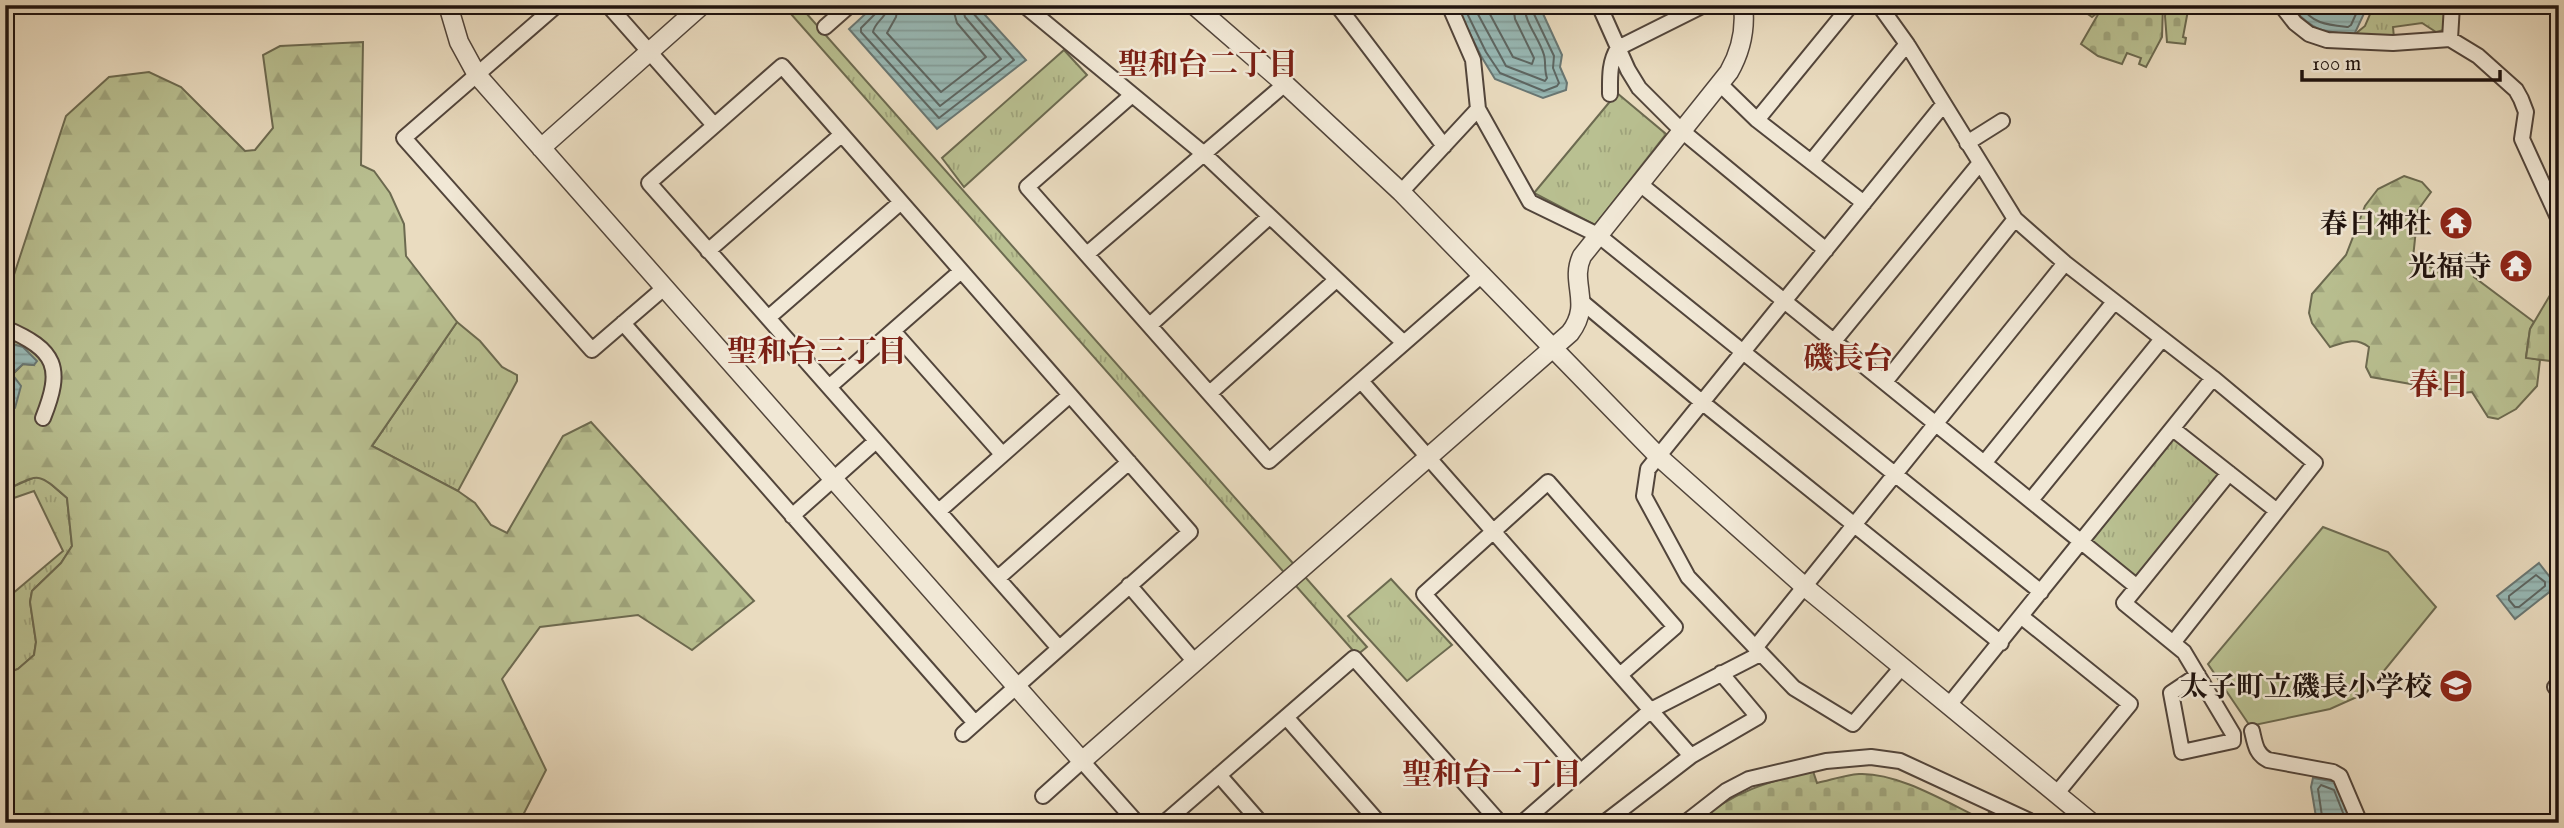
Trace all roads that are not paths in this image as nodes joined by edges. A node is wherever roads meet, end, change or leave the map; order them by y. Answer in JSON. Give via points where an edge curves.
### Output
{"nodes":[{"id":1,"x":447,"y":5,"type":"edge"},
{"id":2,"x":557,"y":5,"type":"edge"},
{"id":3,"x":608,"y":5,"type":"edge"},
{"id":4,"x":702,"y":5,"type":"edge"},
{"id":5,"x":850,"y":5,"type":"edge"},
{"id":6,"x":1024,"y":5,"type":"edge"},
{"id":7,"x":1194,"y":5,"type":"edge"},
{"id":8,"x":1337,"y":5,"type":"edge"},
{"id":9,"x":1449,"y":5,"type":"edge"},
{"id":10,"x":1599,"y":5,"type":"edge"},
{"id":11,"x":1704,"y":5,"type":"edge"},
{"id":12,"x":1743,"y":5,"type":"edge"},
{"id":13,"x":1851,"y":5,"type":"edge"},
{"id":14,"x":1879,"y":5,"type":"edge"},
{"id":15,"x":2281,"y":5,"type":"edge"},
{"id":16,"x":2452,"y":5,"type":"edge"},
{"id":17,"x":825,"y":27,"type":"dead end"},
{"id":18,"x":2450,"y":39,"type":"junction"},
{"id":19,"x":1907,"y":44,"type":"junction"},
{"id":20,"x":1618,"y":47,"type":"junction"},
{"id":21,"x":649,"y":52,"type":"junction"},
{"id":22,"x":477,"y":75,"type":"junction"},
{"id":23,"x":1285,"y":84,"type":"junction"},
{"id":24,"x":1720,"y":84,"type":"junction"},
{"id":25,"x":1610,"y":94,"type":"dead end"},
{"id":26,"x":1132,"y":95,"type":"junction"},
{"id":27,"x":1943,"y":105,"type":"junction"},
{"id":28,"x":1478,"y":109,"type":"junction"},
{"id":29,"x":1757,"y":120,"type":"junction"},
{"id":30,"x":2003,"y":121,"type":"dead end"},
{"id":31,"x":714,"y":125,"type":"junction"},
{"id":32,"x":1682,"y":131,"type":"junction"},
{"id":33,"x":841,"y":135,"type":"junction"},
{"id":34,"x":1967,"y":143,"type":"junction"},
{"id":35,"x":1444,"y":146,"type":"junction"},
{"id":36,"x":541,"y":148,"type":"junction"},
{"id":37,"x":1204,"y":153,"type":"junction"},
{"id":38,"x":1811,"y":162,"type":"junction"},
{"id":39,"x":1980,"y":163,"type":"junction"},
{"id":40,"x":1640,"y":184,"type":"junction"},
{"id":41,"x":1401,"y":192,"type":"junction"},
{"id":42,"x":901,"y":202,"type":"junction"},
{"id":43,"x":1864,"y":203,"type":"junction"},
{"id":44,"x":1269,"y":217,"type":"junction"},
{"id":45,"x":2015,"y":219,"type":"junction"},
{"id":46,"x":2559,"y":220,"type":"edge"},
{"id":47,"x":1598,"y":235,"type":"junction"},
{"id":48,"x":1826,"y":250,"type":"junction"},
{"id":49,"x":708,"y":251,"type":"junction"},
{"id":50,"x":1087,"y":254,"type":"junction"},
{"id":51,"x":2065,"y":263,"type":"junction"},
{"id":52,"x":961,"y":271,"type":"junction"},
{"id":53,"x":1483,"y":274,"type":"junction"},
{"id":54,"x":1336,"y":280,"type":"junction"},
{"id":55,"x":664,"y":288,"type":"junction"},
{"id":56,"x":1581,"y":301,"type":"junction"},
{"id":57,"x":1785,"y":301,"type":"junction"},
{"id":58,"x":2114,"y":302,"type":"junction"},
{"id":59,"x":768,"y":318,"type":"junction"},
{"id":60,"x":624,"y":323,"type":"junction"},
{"id":61,"x":1150,"y":325,"type":"junction"},
{"id":62,"x":5,"y":328,"type":"edge"},
{"id":63,"x":893,"y":331,"type":"junction"},
{"id":64,"x":2162,"y":339,"type":"junction"},
{"id":65,"x":1834,"y":341,"type":"junction"},
{"id":66,"x":1404,"y":344,"type":"junction"},
{"id":67,"x":1552,"y":349,"type":"junction"},
{"id":68,"x":1744,"y":353,"type":"junction"},
{"id":69,"x":2213,"y":379,"type":"junction"},
{"id":70,"x":1362,"y":381,"type":"junction"},
{"id":71,"x":1885,"y":382,"type":"junction"},
{"id":72,"x":829,"y":387,"type":"junction"},
{"id":73,"x":1211,"y":393,"type":"junction"},
{"id":74,"x":1070,"y":395,"type":"junction"},
{"id":75,"x":1703,"y":403,"type":"junction"},
{"id":76,"x":43,"y":418,"type":"dead end"},
{"id":77,"x":1937,"y":424,"type":"junction"},
{"id":78,"x":2173,"y":429,"type":"junction"},
{"id":79,"x":876,"y":441,"type":"junction"},
{"id":80,"x":1002,"y":454,"type":"junction"},
{"id":81,"x":1428,"y":456,"type":"junction"},
{"id":82,"x":1659,"y":457,"type":"junction"},
{"id":83,"x":1129,"y":462,"type":"junction"},
{"id":84,"x":1985,"y":462,"type":"junction"},
{"id":85,"x":2229,"y":473,"type":"junction"},
{"id":86,"x":1895,"y":475,"type":"junction"},
{"id":87,"x":833,"y":481,"type":"junction"},
{"id":88,"x":2031,"y":500,"type":"junction"},
{"id":89,"x":939,"y":511,"type":"junction"},
{"id":90,"x":2277,"y":512,"type":"junction"},
{"id":91,"x":792,"y":516,"type":"junction"},
{"id":92,"x":1854,"y":526,"type":"junction"},
{"id":93,"x":1494,"y":532,"type":"junction"},
{"id":94,"x":2082,"y":542,"type":"junction"},
{"id":95,"x":998,"y":578,"type":"junction"},
{"id":96,"x":1129,"y":585,"type":"junction"},
{"id":97,"x":1805,"y":587,"type":"junction"},
{"id":98,"x":2137,"y":587,"type":"junction"},
{"id":99,"x":2041,"y":592,"type":"junction"},
{"id":100,"x":2022,"y":617,"type":"junction"},
{"id":101,"x":2001,"y":643,"type":"junction"},
{"id":102,"x":2173,"y":643,"type":"junction"},
{"id":103,"x":1059,"y":648,"type":"junction"},
{"id":104,"x":1757,"y":651,"type":"junction"},
{"id":105,"x":1195,"y":662,"type":"junction"},
{"id":106,"x":1902,"y":667,"type":"junction"},
{"id":107,"x":1721,"y":673,"type":"junction"},
{"id":108,"x":1620,"y":675,"type":"junction"},
{"id":109,"x":2198,"y":675,"type":"junction"},
{"id":110,"x":1016,"y":687,"type":"junction"},
{"id":111,"x":1949,"y":705,"type":"junction"},
{"id":112,"x":1651,"y":710,"type":"junction"},
{"id":113,"x":1286,"y":717,"type":"junction"},
{"id":114,"x":975,"y":723,"type":"junction"},
{"id":115,"x":2252,"y":732,"type":"dead end"},
{"id":116,"x":963,"y":734,"type":"dead end"},
{"id":117,"x":1691,"y":756,"type":"junction"},
{"id":118,"x":1082,"y":761,"type":"junction"},
{"id":119,"x":1580,"y":771,"type":"junction"},
{"id":120,"x":1219,"y":775,"type":"junction"},
{"id":121,"x":2057,"y":793,"type":"junction"},
{"id":122,"x":1043,"y":796,"type":"dead end"},
{"id":123,"x":1137,"y":823,"type":"edge"},
{"id":124,"x":1164,"y":823,"type":"edge"},
{"id":125,"x":1261,"y":823,"type":"edge"},
{"id":126,"x":1379,"y":823,"type":"edge"},
{"id":127,"x":1500,"y":823,"type":"edge"},
{"id":128,"x":1522,"y":823,"type":"edge"},
{"id":129,"x":1604,"y":823,"type":"edge"},
{"id":130,"x":1685,"y":823,"type":"edge"},
{"id":131,"x":2034,"y":823,"type":"edge"},
{"id":132,"x":2092,"y":823,"type":"edge"},
{"id":133,"x":2360,"y":823,"type":"edge"}],
"edges":[{"from":1,"to":22,"type":"street","via":[[459,42]]},
{"from":2,"to":22,"type":"street"},
{"from":3,"to":21,"type":"street"},
{"from":4,"to":21,"type":"street"},
{"from":5,"to":17,"type":"street"},
{"from":6,"to":26,"type":"street"},
{"from":7,"to":23,"type":"street"},
{"from":8,"to":35,"type":"street"},
{"from":9,"to":28,"type":"street","via":[[1473,60]]},
{"from":10,"to":20,"type":"street"},
{"from":11,"to":20,"type":"street"},
{"from":12,"to":24,"type":"street","via":[[1741,45]]},
{"from":13,"to":29,"type":"street"},
{"from":14,"to":19,"type":"street"},
{"from":15,"to":18,"type":"street","via":[[2309,34],[2328,40],[2393,43]]},
{"from":16,"to":18,"type":"street"},
{"from":18,"to":46,"type":"street","via":[[2478,56],[2516,90],[2526,111],[2522,139]]},
{"from":19,"to":27,"type":"street"},
{"from":19,"to":38,"type":"street"},
{"from":20,"to":25,"type":"street","via":[[1611,65]]},
{"from":20,"to":32,"type":"street","via":[[1639,88]]},
{"from":21,"to":31,"type":"street"},
{"from":21,"to":36,"type":"street"},
{"from":22,"to":36,"type":"street"},
{"from":22,"to":60,"type":"street","via":[[404,138],[592,350]]},
{"from":23,"to":37,"type":"street"},
{"from":23,"to":41,"type":"street"},
{"from":24,"to":29,"type":"street"},
{"from":24,"to":32,"type":"street"},
{"from":26,"to":37,"type":"street"},
{"from":26,"to":50,"type":"street","via":[[1027,187]]},
{"from":27,"to":34,"type":"street"},
{"from":27,"to":43,"type":"street"},
{"from":28,"to":35,"type":"street"},
{"from":28,"to":47,"type":"street","via":[[1530,202]]},
{"from":29,"to":38,"type":"street"},
{"from":30,"to":34,"type":"street"},
{"from":31,"to":33,"type":"street","via":[[782,66]]},
{"from":31,"to":49,"type":"street","via":[[649,183]]},
{"from":32,"to":40,"type":"street"},
{"from":32,"to":48,"type":"street"},
{"from":33,"to":42,"type":"street"},
{"from":33,"to":49,"type":"street"},
{"from":34,"to":39,"type":"street"},
{"from":35,"to":41,"type":"street"},
{"from":36,"to":55,"type":"street"},
{"from":37,"to":44,"type":"street"},
{"from":37,"to":50,"type":"street"},
{"from":38,"to":43,"type":"street"},
{"from":39,"to":45,"type":"street"},
{"from":39,"to":65,"type":"street"},
{"from":40,"to":47,"type":"street"},
{"from":40,"to":57,"type":"street"},
{"from":41,"to":53,"type":"street"},
{"from":42,"to":52,"type":"street"},
{"from":42,"to":59,"type":"street"},
{"from":43,"to":48,"type":"street"},
{"from":44,"to":54,"type":"street"},
{"from":44,"to":61,"type":"street"},
{"from":45,"to":51,"type":"street"},
{"from":45,"to":71,"type":"street"},
{"from":47,"to":56,"type":"street","via":[[1579,261]]},
{"from":47,"to":68,"type":"street"},
{"from":48,"to":57,"type":"street"},
{"from":49,"to":59,"type":"street"},
{"from":50,"to":61,"type":"street"},
{"from":51,"to":58,"type":"street"},
{"from":51,"to":77,"type":"street"},
{"from":52,"to":63,"type":"street"},
{"from":52,"to":74,"type":"street"},
{"from":53,"to":66,"type":"street"},
{"from":53,"to":67,"type":"street"},
{"from":54,"to":66,"type":"street"},
{"from":54,"to":73,"type":"street"},
{"from":55,"to":60,"type":"street"},
{"from":55,"to":87,"type":"street"},
{"from":56,"to":67,"type":"street","via":[[1576,325]]},
{"from":56,"to":75,"type":"street"},
{"from":57,"to":65,"type":"street"},
{"from":57,"to":68,"type":"street"},
{"from":58,"to":64,"type":"street"},
{"from":58,"to":84,"type":"street"},
{"from":59,"to":72,"type":"street"},
{"from":60,"to":91,"type":"street"},
{"from":61,"to":73,"type":"street"},
{"from":62,"to":76,"type":"street","via":[[48,357],[55,371],[54,390]]},
{"from":63,"to":72,"type":"street"},
{"from":63,"to":80,"type":"street"},
{"from":64,"to":69,"type":"street"},
{"from":64,"to":88,"type":"street"},
{"from":65,"to":71,"type":"street"},
{"from":66,"to":70,"type":"street"},
{"from":67,"to":81,"type":"street"},
{"from":67,"to":82,"type":"street"},
{"from":68,"to":75,"type":"street"},
{"from":68,"to":86,"type":"street"},
{"from":69,"to":78,"type":"street"},
{"from":69,"to":90,"type":"street","via":[[2315,463]]},
{"from":70,"to":73,"type":"street","via":[[1269,461]]},
{"from":70,"to":81,"type":"street"},
{"from":71,"to":77,"type":"street"},
{"from":72,"to":79,"type":"street"},
{"from":74,"to":80,"type":"street"},
{"from":74,"to":83,"type":"street"},
{"from":75,"to":82,"type":"street"},
{"from":75,"to":92,"type":"street"},
{"from":77,"to":84,"type":"street"},
{"from":77,"to":86,"type":"street"},
{"from":78,"to":85,"type":"street"},
{"from":78,"to":94,"type":"street"},
{"from":79,"to":87,"type":"street"},
{"from":79,"to":89,"type":"street"},
{"from":80,"to":89,"type":"street"},
{"from":81,"to":93,"type":"street"},
{"from":81,"to":105,"type":"street"},
{"from":82,"to":97,"type":"street"},
{"from":82,"to":104,"type":"street","via":[[1647,469],[1644,496],[1688,577]]},
{"from":83,"to":95,"type":"street"},
{"from":83,"to":96,"type":"street","via":[[1191,532]]},
{"from":84,"to":88,"type":"street"},
{"from":85,"to":90,"type":"street"},
{"from":85,"to":98,"type":"street"},
{"from":86,"to":92,"type":"street"},
{"from":86,"to":99,"type":"street"},
{"from":87,"to":91,"type":"street"},
{"from":87,"to":110,"type":"street"},
{"from":88,"to":94,"type":"street"},
{"from":89,"to":95,"type":"street"},
{"from":90,"to":102,"type":"street"},
{"from":91,"to":114,"type":"street"},
{"from":92,"to":97,"type":"street"},
{"from":92,"to":101,"type":"street"},
{"from":93,"to":108,"type":"street"},
{"from":93,"to":108,"type":"street","via":[[1548,482],[1675,627]]},
{"from":93,"to":119,"type":"street","via":[[1424,594]]},
{"from":94,"to":98,"type":"street"},
{"from":94,"to":99,"type":"street"},
{"from":95,"to":103,"type":"street"},
{"from":96,"to":103,"type":"street"},
{"from":96,"to":105,"type":"street"},
{"from":97,"to":104,"type":"street"},
{"from":97,"to":106,"type":"street"},
{"from":98,"to":102,"type":"street","via":[[2124,603]]},
{"from":99,"to":100,"type":"street"},
{"from":100,"to":101,"type":"street"},
{"from":100,"to":121,"type":"street","via":[[2130,704]]},
{"from":101,"to":111,"type":"street"},
{"from":102,"to":109,"type":"street"},
{"from":103,"to":110,"type":"street"},
{"from":104,"to":106,"type":"street","via":[[1794,688],[1853,724]]},
{"from":104,"to":107,"type":"street"},
{"from":105,"to":118,"type":"street"},
{"from":106,"to":111,"type":"street"},
{"from":107,"to":112,"type":"street"},
{"from":107,"to":117,"type":"street","via":[[1758,717]]},
{"from":108,"to":112,"type":"street"},
{"from":109,"to":109,"type":"street","via":[[2233,741],[2182,752],[2171,693]]},
{"from":110,"to":114,"type":"street"},
{"from":110,"to":118,"type":"street"},
{"from":111,"to":121,"type":"street"},
{"from":112,"to":117,"type":"street"},
{"from":112,"to":119,"type":"street"},
{"from":113,"to":120,"type":"street"},
{"from":113,"to":126,"type":"street"},
{"from":113,"to":127,"type":"street","via":[[1354,658]]},
{"from":114,"to":116,"type":"street"},
{"from":115,"to":133,"type":"street","via":[[2256,750],[2268,761],[2340,776]]},
{"from":117,"to":129,"type":"street"},
{"from":118,"to":122,"type":"street"},
{"from":118,"to":123,"type":"street"},
{"from":119,"to":128,"type":"street"},
{"from":120,"to":124,"type":"street"},
{"from":120,"to":125,"type":"street"},
{"from":121,"to":132,"type":"street"},
{"from":130,"to":131,"type":"street","via":[[1749,779],[1826,761],[1871,757],[1900,761]]}]}
